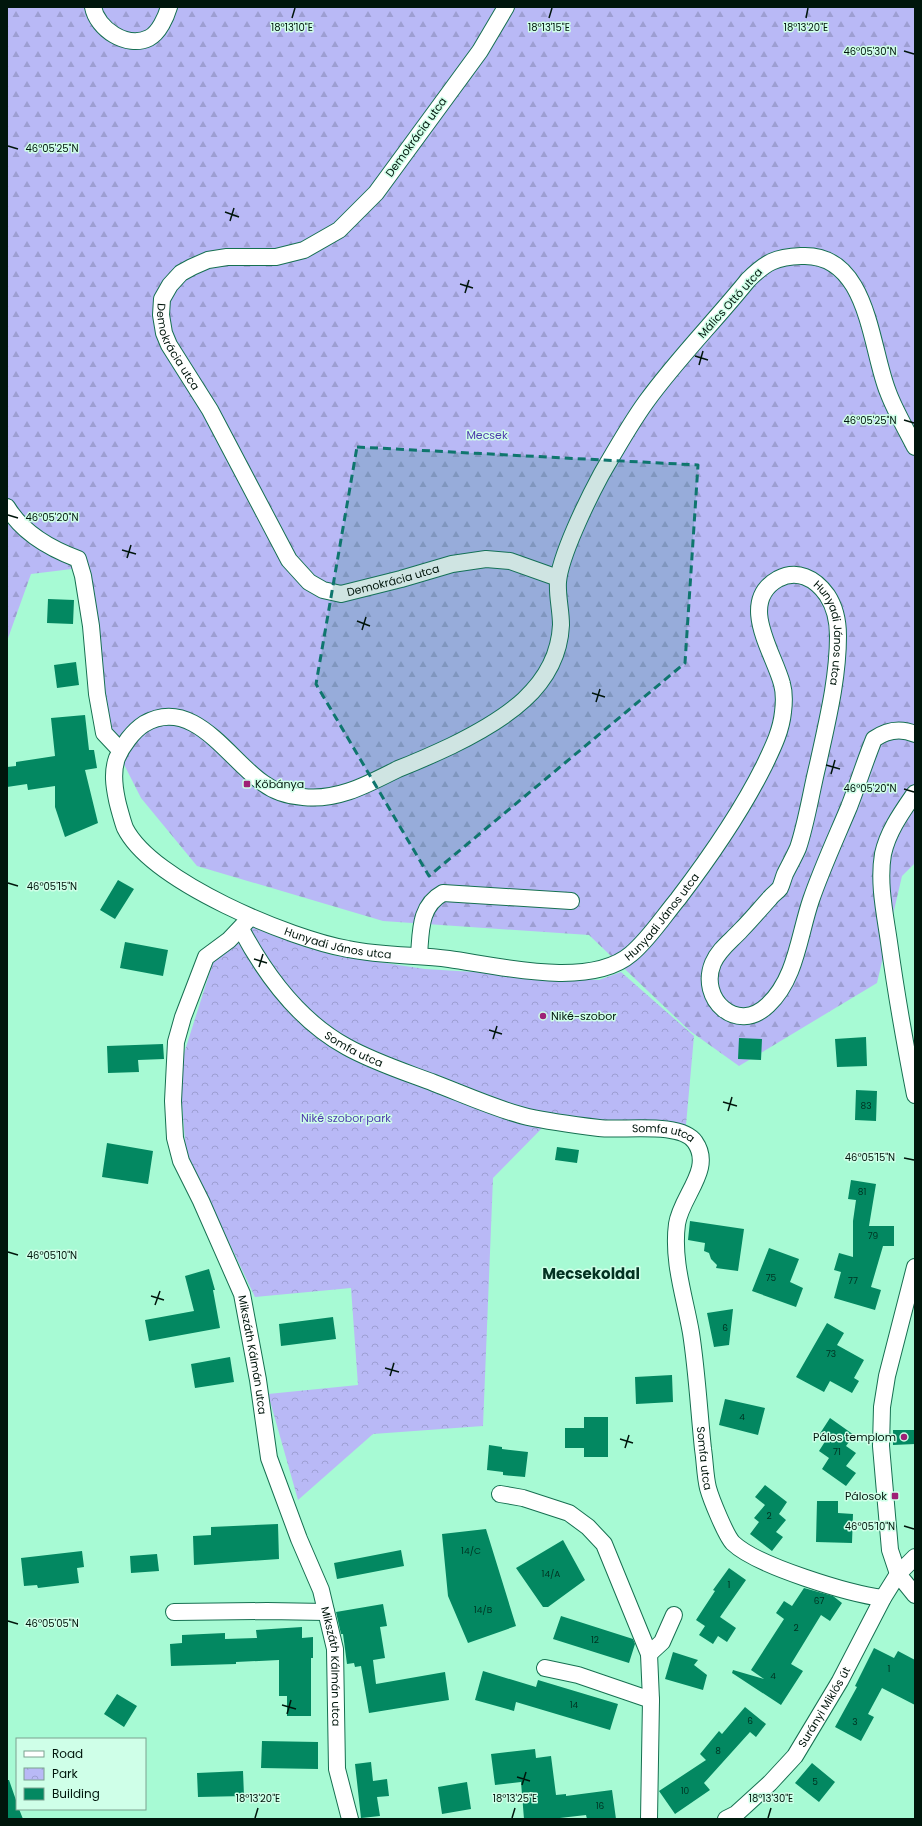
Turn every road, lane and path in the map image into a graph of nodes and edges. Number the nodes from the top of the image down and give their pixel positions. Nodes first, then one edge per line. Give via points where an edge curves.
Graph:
1 (93, 7) edge
2 (169, 7) edge
3 (506, 7) edge
4 (915, 446) edge
5 (7, 507) edge
6 (558, 578) junction
7 (915, 734) edge
8 (120, 750) junction
9 (915, 793) edge
10 (571, 901) dead end
11 (246, 923) junction
12 (419, 955) junction
13 (915, 1095) edge
14 (915, 1267) edge
15 (500, 1494) dead end
16 (915, 1557) edge
17 (898, 1574) junction
18 (915, 1595) edge
19 (883, 1598) junction
20 (174, 1612) dead end
21 (326, 1612) junction
22 (674, 1615) dead end
23 (649, 1654) junction
24 (545, 1668) dead end
25 (651, 1700) junction
26 (350, 1819) edge
27 (649, 1819) edge
28 (726, 1819) edge

1 - 2 street via 94,15 100,24 118,37 135,41 149,38 156,32
3 - 6 street, Demokrácia utca via 480,51 376,193 339,230 304,250 276,257 227,257 208,260 192,267 181,273 170,285 162,299 161,315 169,345 210,410 289,560 309,582 323,590 341,594 452,564 486,559 510,561
4 - 6 street, Málics Ottó utca via 888,392 862,302 853,284 843,271 830,262 805,256 774,259 759,268 748,280 646,402 600,478 566,552
5 - 8 street via 29,532 62,553 78,559 90,619 97,694 104,733
6 - 8 street, Hunyadi János utca via 561,617 557,650 549,669 517,708 460,741 348,792 325,799 292,796 276,791 262,783 194,723 177,717 166,717 144,724
7 - 12 street, Hunyadi János utca via 908,730 898,730 881,734 874,739 810,902 797,950 782,990 757,1014 741,1017 731,1014 716,1000 710,988 712,967 716,956 725,945 746,926 780,887 798,848 832,692 838,643 836,612 821,588 804,575 781,578 764,592 759,603 763,633 783,687 784,708 775,743 753,789 722,839 640,945 627,958 604,969 578,973 553,973
8 - 11 street, Hunyadi János utca via 114,769 114,788 127,833 145,853
9 - 13 street via 887,842 881,881
10 - 12 street via 443,893 435,897 424,914
11 - 12 street, Hunyadi János utca via 349,949
11 - 19 street, Somfa utca via 261,966 296,1008 321,1031 348,1048 451,1090 525,1116 602,1129 656,1129 680,1132 692,1137 702,1156 701,1166 677,1222 676,1248 691,1334 708,1488 721,1520 732,1542 759,1559 860,1595
11 - 21 street, Mikszáth Kálmán utca via 206,957 183,1017 176,1042 173,1101 175,1138 181,1161 242,1294 269,1458 321,1590
14 - 17 street via 887,1376 882,1407 880,1446 890,1550
15 - 23 street via 523,1498 568,1513 588,1527 604,1544
16 - 17 street, Surányi Miklós út
17 - 18 street
17 - 19 street, Surányi Miklós út
19 - 28 street, Surányi Miklós út via 840,1681 794,1756 770,1783 736,1814
20 - 21 street
21 - 26 street, Mikszáth Kálmán utca via 335,1650 337,1769
22 - 23 street via 662,1642
23 - 25 street
24 - 25 street via 578,1675
25 - 27 street

